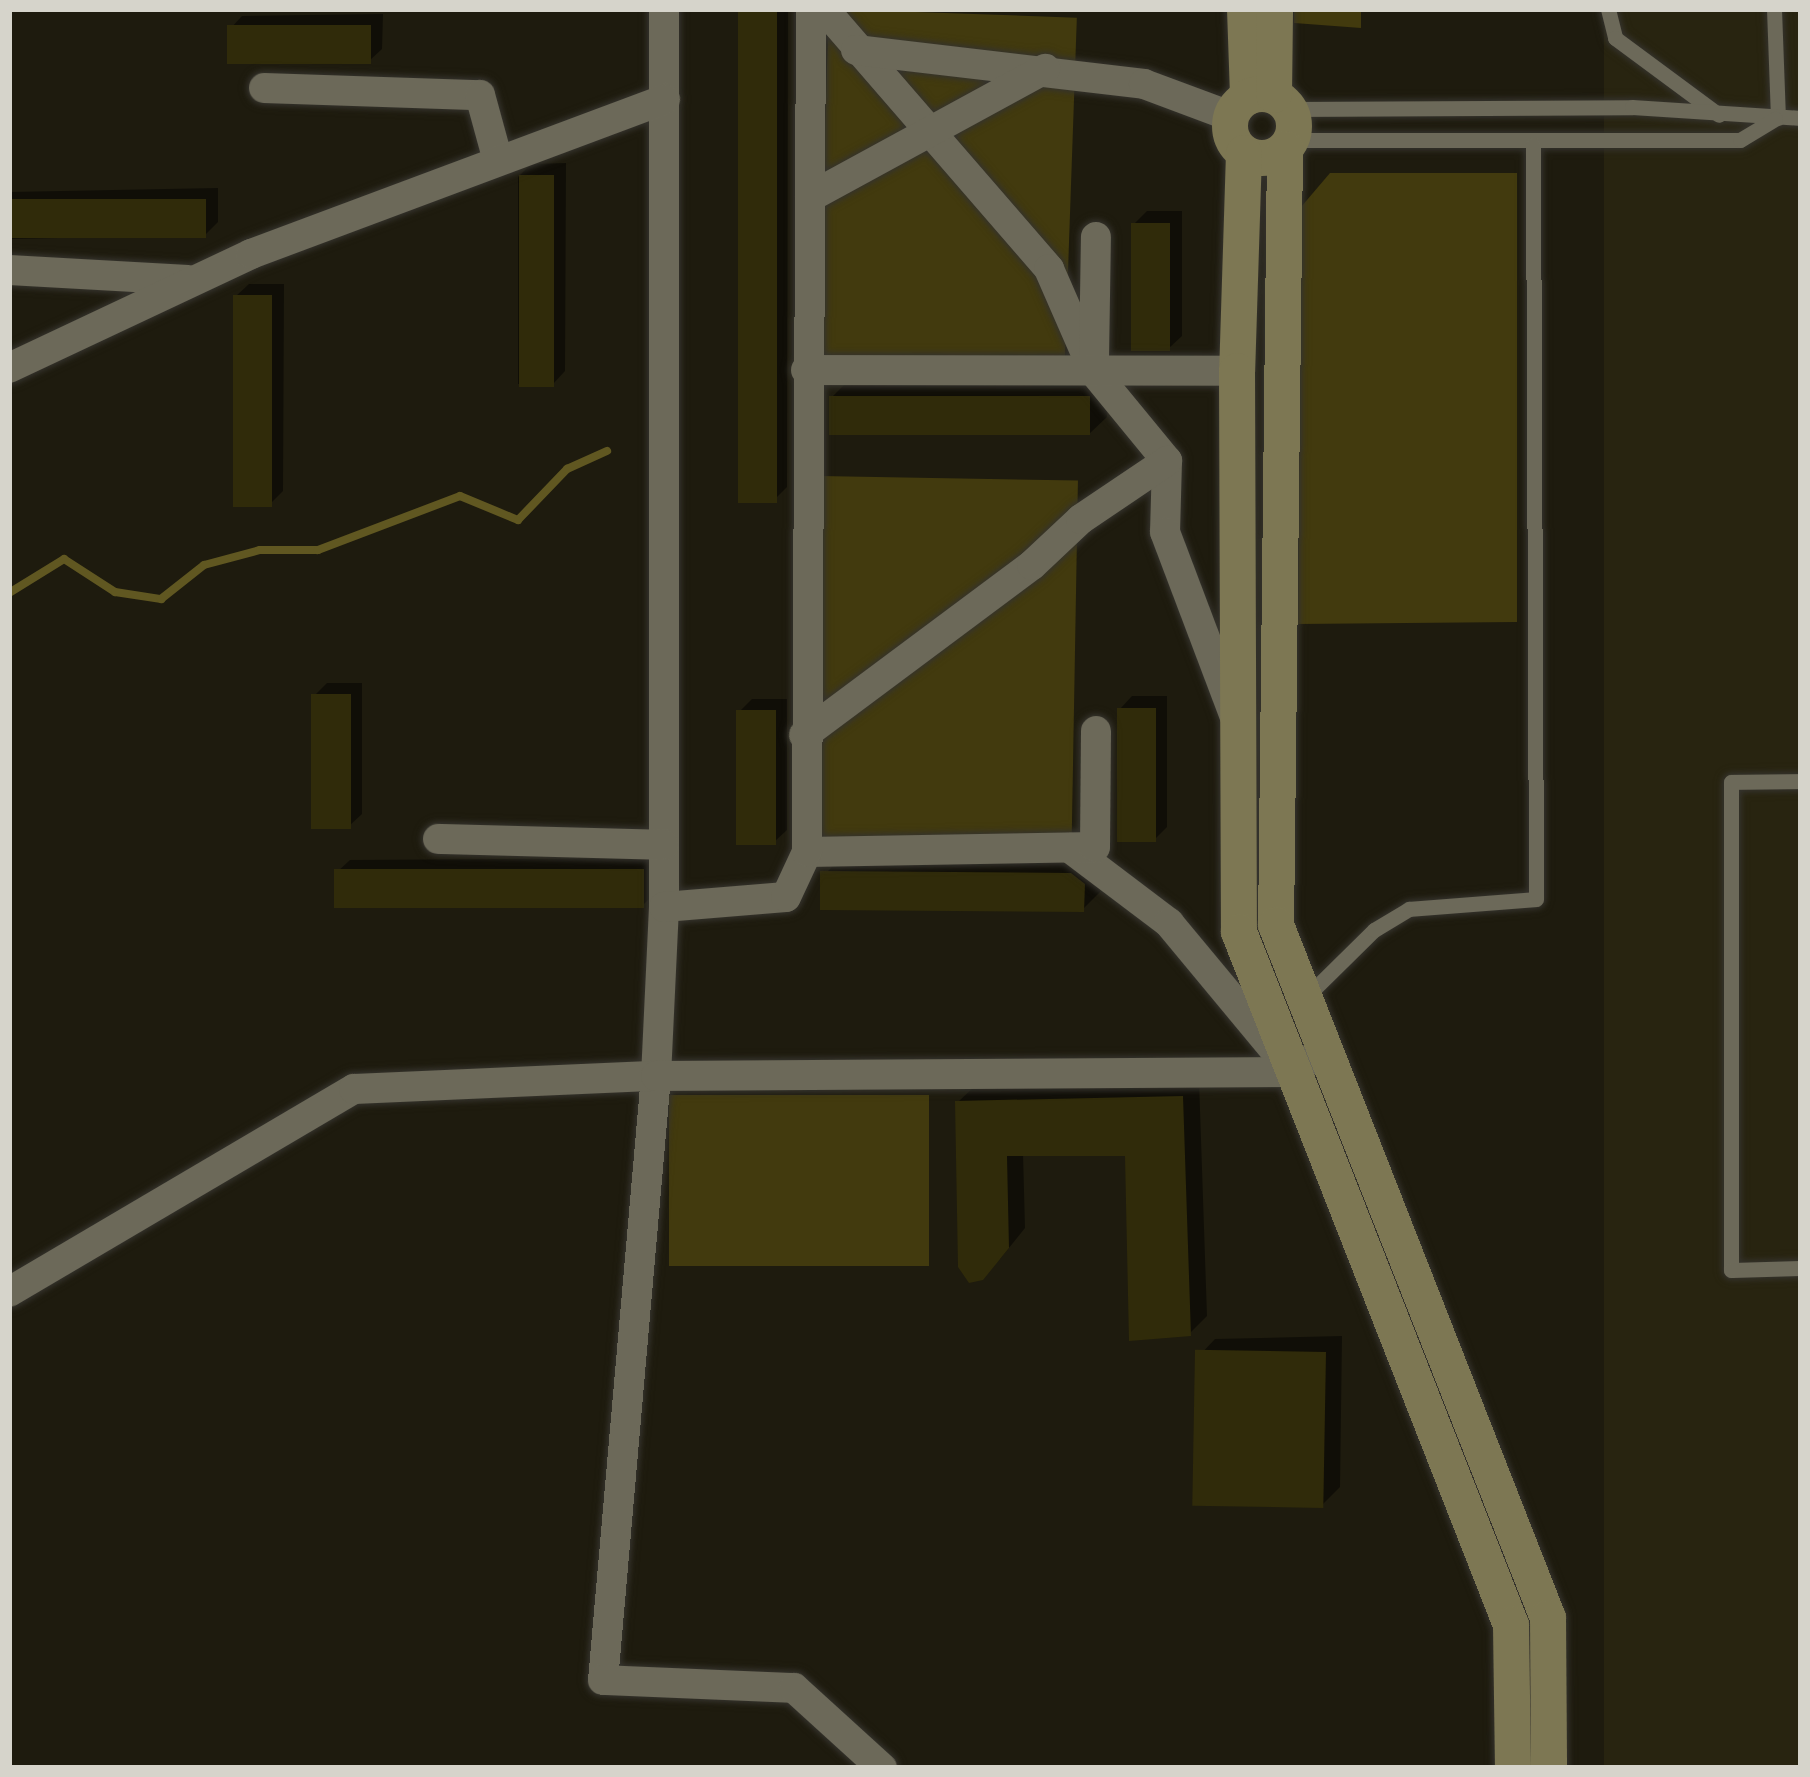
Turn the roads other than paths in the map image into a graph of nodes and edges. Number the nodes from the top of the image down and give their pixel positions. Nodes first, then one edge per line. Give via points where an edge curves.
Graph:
1 (664, 9) edge
2 (811, 9) edge
3 (824, 9) edge
4 (1275, 9) edge
5 (1608, 9) edge
6 (1774, 9) edge
7 (1241, 17) edge
8 (856, 50) junction
9 (1045, 69) junction
10 (264, 88) dead end
11 (665, 99) junction
12 (1722, 117) junction
13 (1270, 118) junction
14 (1778, 118) junction
15 (1801, 118) edge
16 (927, 131) junction
17 (1532, 145) junction
18 (498, 161) junction
19 (810, 196) junction
20 (1096, 237) dead end
21 (9, 270) edge
22 (194, 280) junction
23 (9, 368) edge
24 (806, 370) junction
25 (1237, 371) junction
26 (1094, 372) junction
27 (1237, 420) junction
28 (1282, 421) junction
29 (1167, 461) junction
30 (1239, 729) junction
31 (1096, 731) dead end
32 (804, 735) junction
33 (1801, 781) edge
34 (438, 839) dead end
35 (664, 845) junction
36 (1070, 848) junction
37 (807, 852) junction
38 (664, 907) junction
39 (1305, 998) junction
40 (1325, 1049) junction
41 (1293, 1072) junction
42 (656, 1076) junction
43 (1801, 1268) edge
44 (9, 1292) edge
45 (883, 1768) edge
46 (1513, 1768) edge
47 (1550, 1768) edge

1 - 11 street
2 - 19 street
3 - 8 street
4 - 13 street
5 - 12 lane via 1616,38
6 - 14 lane
7 - 13 street
8 - 9 street
8 - 16 street
9 - 13 street via 1144,84
9 - 16 street
10 - 18 street via 480,95
11 - 18 street
11 - 35 street
12 - 13 lane via 1632,107
12 - 14 lane
13 - 17 lane
13 - 25 street via 1265,158 1244,153
13 - 28 street
14 - 15 lane
14 - 17 lane via 1740,140
16 - 19 street
16 - 26 street via 1048,269
17 - 39 lane via 1536,899 1409,909 1374,929
18 - 22 street
19 - 24 street
20 - 26 street
21 - 22 street
22 - 23 street
24 - 26 street
24 - 32 street
25 - 26 street
25 - 27 street
26 - 29 street
27 - 28 street
27 - 30 street
28 - 39 street via 1276,925
29 - 30 street via 1165,532
29 - 32 street
30 - 41 street via 1239,932
31 - 36 street via 1095,847
32 - 37 street
33 - 43 lane via 1731,782 1731,1270
34 - 35 street
35 - 38 street
36 - 37 street
36 - 41 street via 1169,923
37 - 38 street via 786,897
38 - 42 street
39 - 40 street
40 - 41 street
40 - 47 street via 1548,1618
41 - 42 street
41 - 46 street via 1511,1625
42 - 44 street via 354,1089
42 - 45 street via 603,1680 794,1688

